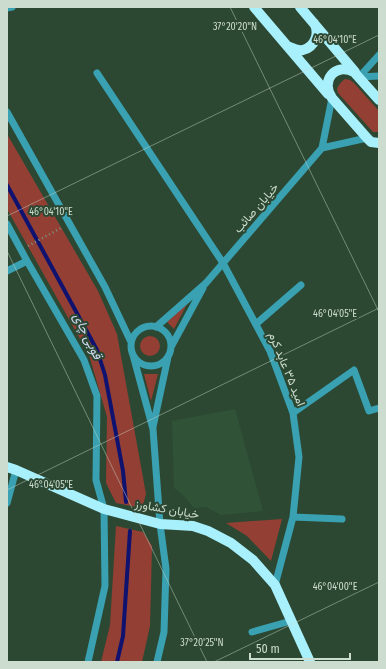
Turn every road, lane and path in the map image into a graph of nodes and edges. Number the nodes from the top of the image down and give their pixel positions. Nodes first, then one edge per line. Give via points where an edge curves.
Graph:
1 (12, 7) edge
2 (254, 7) edge
3 (300, 7) edge
4 (7, 8) edge
5 (313, 23) junction
6 (287, 46) junction
7 (379, 55) edge
8 (97, 73) dead end
9 (379, 76) edge
10 (359, 77) junction
11 (332, 98) junction
12 (379, 100) edge
13 (7, 112) edge
14 (367, 138) junction
15 (379, 143) edge
16 (322, 148) junction
17 (379, 152) edge
18 (7, 224) edge
19 (69, 224) junction
20 (14, 237) junction
21 (7, 241) edge
22 (21, 250) junction
23 (27, 261) junction
24 (224, 263) junction
25 (7, 271) edge
26 (206, 283) junction
27 (301, 285) dead end
28 (256, 324) junction
29 (156, 327) junction
30 (131, 342) junction
31 (171, 347) junction
32 (133, 355) junction
33 (168, 357) junction
34 (379, 408) edge
35 (293, 412) junction
36 (153, 429) junction
37 (11, 469) edge
38 (7, 503) edge
39 (104, 509) junction
40 (293, 518) junction
41 (342, 519) dead end
42 (160, 524) junction
43 (275, 585) junction
44 (291, 621) junction
45 (252, 632) dead end
46 (88, 662) edge
47 (157, 662) edge
48 (310, 662) edge

1 - 4 street
2 - 6 main road
3 - 5 main road
5 - 6 main road via 316,27 315,39 308,48 297,50
5 - 10 main road
6 - 11 main road
7 - 10 street
8 - 24 street, امید ۳۵ عابد کرم
9 - 10 street
10 - 11 main road via 349,69 333,73 327,82
10 - 12 main road
11 - 14 main road
11 - 16 street, خیابان صائب
13 - 19 street
14 - 15 main road via 371,142
14 - 16 street
14 - 17 main road
16 - 24 street, خیابان صائب
18 - 20 street
19 - 22 path
19 - 30 street via 105,287
20 - 21 street
20 - 22 street
22 - 23 street
23 - 25 street
23 - 39 street via 84,360 97,396 96,480
24 - 26 street, خیابان صائب
24 - 28 street, امید ۳۵ عابد کرم
26 - 29 street, خیابان صائب
26 - 31 street, خیابان صائب
27 - 28 street
28 - 35 street, امید ۳۵ عابد کرم via 270,351
29 - 30 street via 150,326 138,331
29 - 31 street via 165,332
30 - 32 street
31 - 33 street
32 - 33 street via 141,364 153,367
32 - 36 street
33 - 36 street
34 - 35 street via 369,411 354,370
35 - 40 street, امید ۳۵ عابد کرم via 300,457
36 - 42 street
37 - 38 street
37 - 39 main road, خیابان کشاورز
39 - 42 main road, خیابان کشاورز
39 - 46 street via 105,586
40 - 41 street
40 - 43 street, امید ۳۵ عابد کرم
42 - 43 main road, خیابان کشاورز via 193,526 208,530 231,543 252,560
42 - 47 street via 166,569 164,632
43 - 44 main road, خیابان کشاورز
44 - 45 street
44 - 48 main road, خیابان کشاورز

